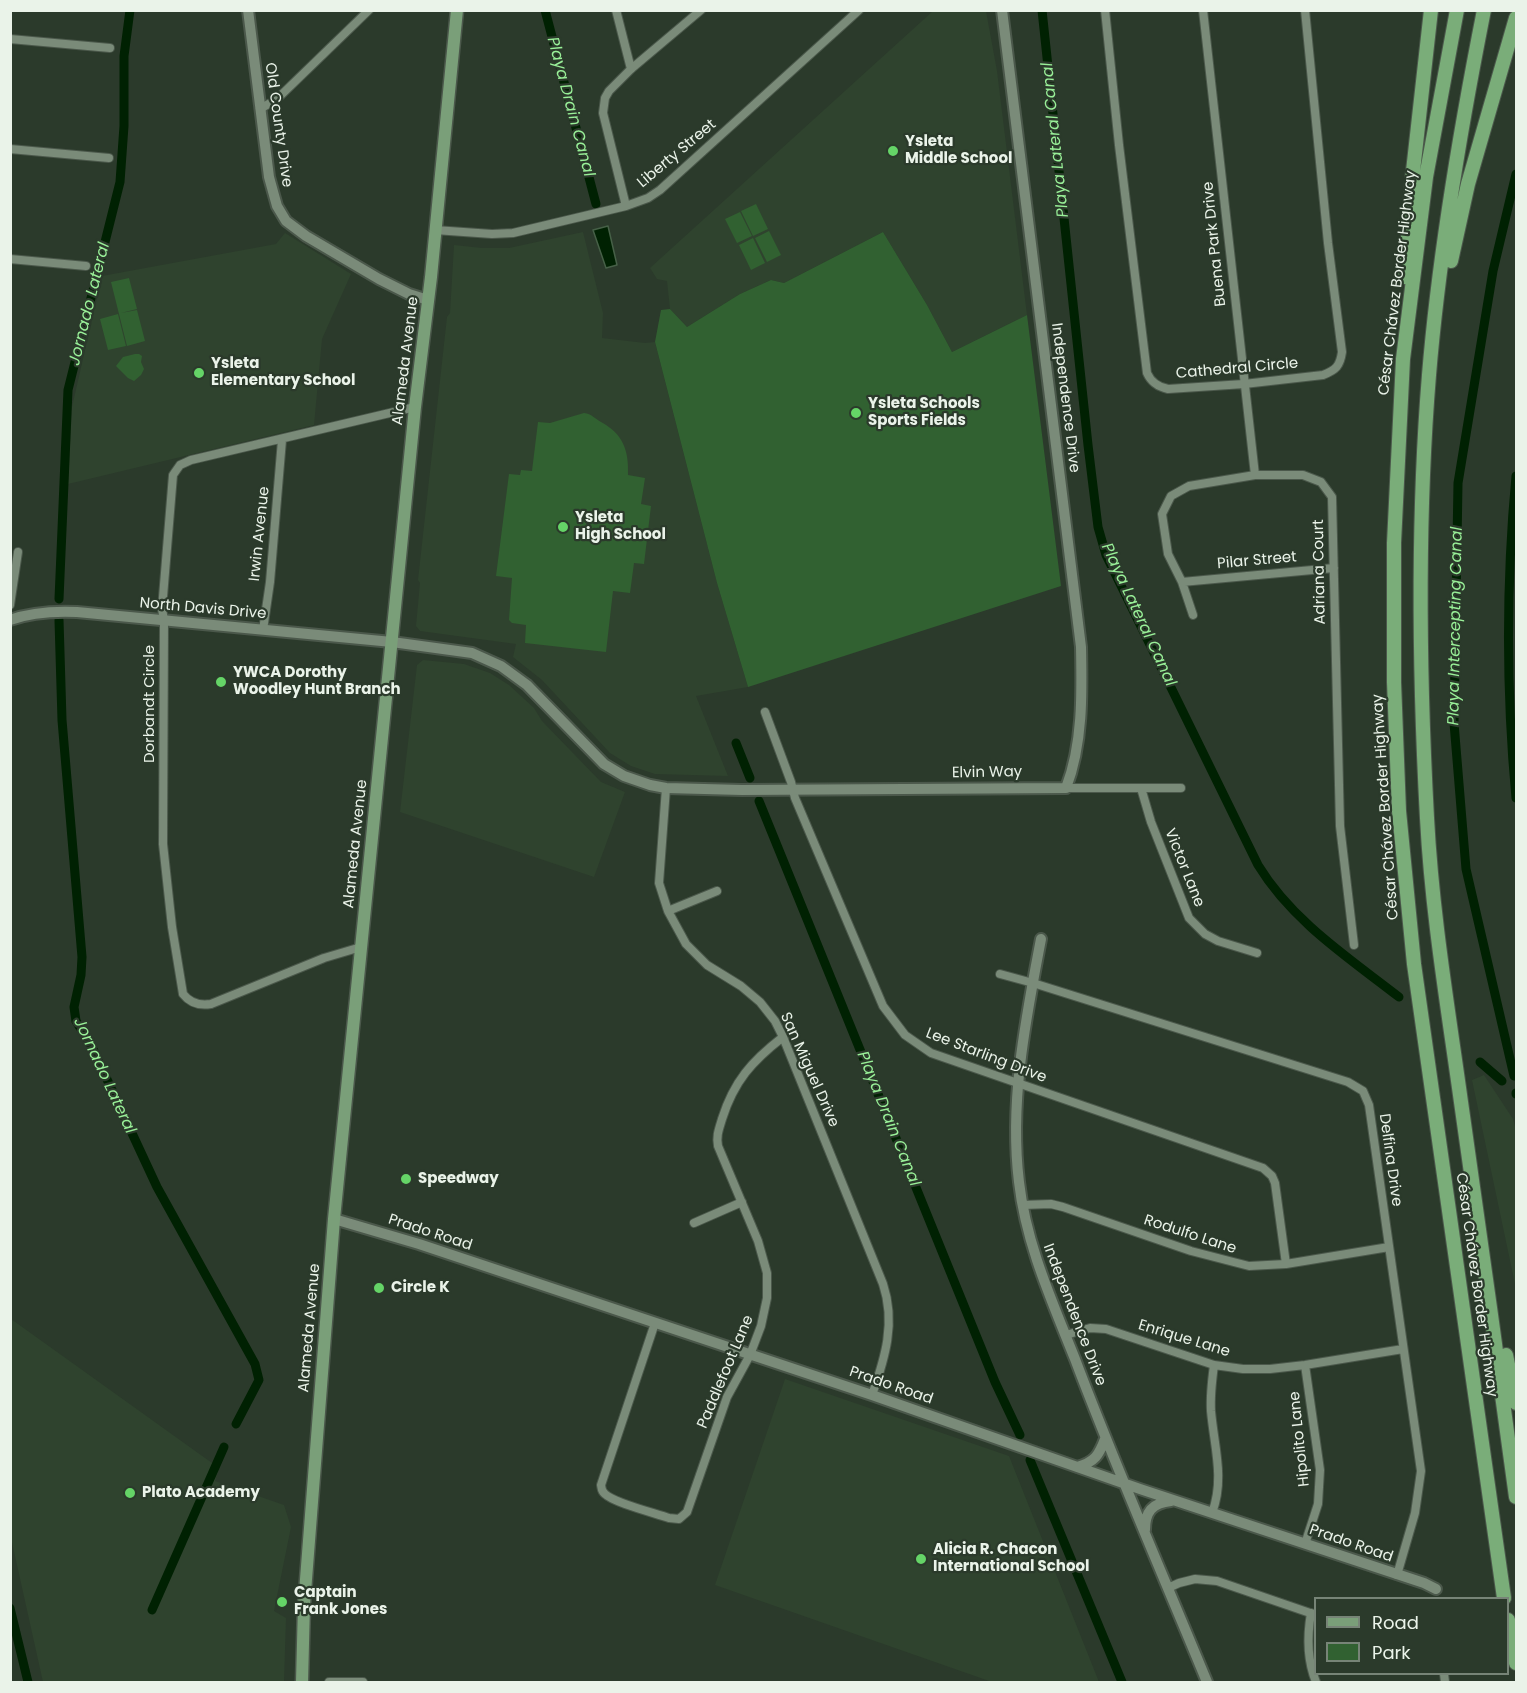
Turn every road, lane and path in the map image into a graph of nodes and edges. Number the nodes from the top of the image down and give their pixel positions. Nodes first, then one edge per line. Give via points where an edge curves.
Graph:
1 (248, 10) edge
2 (369, 10) edge
3 (457, 10) edge
4 (615, 10) edge
5 (701, 10) edge
6 (859, 10) edge
7 (1002, 10) edge
8 (1105, 10) edge
9 (1203, 10) edge
10 (1305, 10) edge
11 (1431, 10) edge
12 (1457, 10) edge
13 (1484, 10) edge
14 (1516, 18) edge
15 (10, 39) edge
16 (110, 48) dead end
17 (632, 69) junction
18 (260, 109) junction
19 (10, 149) edge
20 (109, 158) dead end
21 (626, 206) junction
22 (435, 230) junction
23 (10, 259) edge
24 (86, 266) dead end
25 (428, 300) junction
26 (1403, 359) junction
27 (1430, 373) junction
28 (1244, 384) junction
29 (415, 407) junction
30 (282, 440) junction
31 (1255, 475) junction
32 (18, 552) dead end
33 (1334, 568) junction
34 (1182, 582) junction
35 (10, 605) edge
36 (1193, 615) dead end
37 (10, 620) edge
38 (164, 620) junction
39 (263, 630) junction
40 (393, 642) junction
41 (765, 712) dead end
42 (666, 788) junction
43 (1066, 788) junction
44 (1141, 788) junction
45 (1181, 788) dead end
46 (793, 790) junction
47 (717, 891) dead end
48 (668, 911) junction
49 (1041, 939) dead end
50 (1354, 945) dead end
51 (361, 947) junction
52 (1257, 953) dead end
53 (1000, 974) dead end
54 (1033, 982) junction
55 (783, 1038) junction
56 (1018, 1084) junction
57 (742, 1202) junction
58 (1022, 1205) junction
59 (334, 1219) junction
60 (694, 1223) dead end
61 (1480, 1244) junction
62 (1389, 1247) junction
63 (1286, 1264) junction
64 (655, 1323) junction
65 (1065, 1335) junction
66 (1403, 1349) junction
67 (750, 1354) junction
68 (1214, 1365) junction
69 (1305, 1365) junction
70 (872, 1395) junction
71 (1516, 1403) edge
72 (1105, 1439) junction
73 (1077, 1467) junction
74 (1123, 1483) junction
75 (1516, 1497) edge
76 (1176, 1501) junction
77 (1212, 1513) junction
78 (1145, 1533) junction
79 (1305, 1544) junction
80 (1397, 1575) junction
81 (1168, 1588) junction
82 (1438, 1594) edge
83 (1504, 1597) edge
84 (1313, 1614) edge
85 (1509, 1625) edge
86 (1516, 1663) edge
87 (302, 1683) edge
88 (329, 1683) edge
89 (363, 1683) edge
90 (1207, 1683) edge
91 (1316, 1683) edge

1 - 18 street, Old County Drive
2 - 18 street via 278,99
3 - 22 main road, Alameda Avenue
4 - 17 street
5 - 17 street
6 - 21 street, Liberty Street via 660,190
7 - 43 street, Independence Drive via 1081,647 1080,716
8 - 28 street, Cathedral Circle via 1150,380 1168,388
9 - 28 street, Buena Park Drive
10 - 28 street, Cathedral Circle via 1342,352 1340,364 1323,375
11 - 26 highway via 1413,180
12 - 26 highway, César Chávez Border Highway via 1426,177
13 - 27 highway, César Chávez Border Highway via 1449,208
14 - 27 highway via 1468,184
15 - 16 street
17 - 21 street via 609,91 603,105
18 - 25 street, Old County Drive via 272,194 286,221 379,279
19 - 20 street
21 - 22 street, Liberty Street via 513,233
22 - 25 main road, Alameda Avenue
23 - 24 street
25 - 29 main road, Alameda Avenue
26 - 83 highway, César Chávez Border Highway via 1394,543 1394,682 1401,834 1421,1022
27 - 61 highway, César Chávez Border Highway via 1420,620 1427,821 1437,936
28 - 31 street, Buena Park Drive
29 - 30 street, Dorbandt Circle
29 - 40 main road, Alameda Avenue
30 - 38 street, Dorbandt Circle via 191,460 177,468 173,476
30 - 39 street, Irwin Avenue
31 - 33 street, Adriana Court via 1303,475 1321,482 1332,497
31 - 34 street, Adriana Court via 1189,486 1171,496 1162,514 1168,554
32 - 35 street
33 - 34 street, Pilar Street
33 - 50 street, Adriana Court via 1340,826
34 - 36 street, Adriana Court
37 - 38 street, North Davis Drive via 54,611
38 - 39 street, North Davis Drive
38 - 51 street, Dorbandt Circle via 163,844 183,994 194,1003 211,1004
39 - 40 street, North Davis Drive
40 - 42 street, North Davis Drive via 458,650 494,662 527,685 604,764 636,782
40 - 51 main road, Alameda Avenue
41 - 46 street, Lee Starling Drive
42 - 46 street, Elvin Way
42 - 48 street, San Miguel Drive via 659,883
43 - 44 street, Elvin Way
43 - 46 street, Elvin Way
44 - 45 street, Elvin Way
44 - 52 street, Victor Lane via 1189,918 1218,941
46 - 56 street, Lee Starling Drive via 882,1006 894,1023 932,1053
47 - 48 street
48 - 55 street, San Miguel Drive via 686,944 707,965 760,1002
49 - 54 street, Independence Drive
51 - 59 main road, Alameda Avenue
53 - 54 street, Delfina Drive
54 - 56 street, Independence Drive
54 - 62 street, Delfina Drive via 1348,1082 1363,1091 1369,1105
55 - 57 street, Paddlefoot Lane via 747,1069 717,1133 718,1146
55 - 70 street, San Miguel Drive via 887,1298 887,1350
56 - 58 street, Independence Drive via 1017,1157
56 - 63 street, Lee Starling Drive via 1263,1168 1275,1183
57 - 60 street
57 - 67 street, Paddlefoot Lane via 767,1273 764,1314
58 - 63 street, Rodulfo Lane via 1063,1207 1235,1264
58 - 65 street, Independence Drive via 1032,1246
59 - 64 street, Prado Road
59 - 87 main road, Alameda Avenue via 304,1605
61 - 71 highway
61 - 75 highway, César Chávez Border Highway
62 - 63 street, Rodulfo Lane
62 - 66 street, Delfina Drive
64 - 67 street, Prado Road
64 - 67 street, Paddlefoot Lane via 601,1485 604,1494 613,1499 669,1518 679,1519 687,1512 727,1397
65 - 68 street, Enrique Lane via 1090,1328 1106,1329
65 - 72 street, Independence Drive
66 - 69 street, Enrique Lane
66 - 80 street, Delfina Drive via 1421,1471 1415,1513
67 - 70 street, Prado Road
68 - 69 street, Enrique Lane via 1243,1369
68 - 77 street via 1211,1412 1218,1491
69 - 79 street, Hipolito Lane via 1320,1470 1318,1504
70 - 73 street, Prado Road
72 - 73 street via 1097,1458
72 - 74 street, Independence Drive
73 - 74 street, Prado Road
74 - 76 street, Prado Road
74 - 78 street, Independence Drive
76 - 77 street, Prado Road
76 - 78 street via 1158,1503 1151,1509 1145,1520
77 - 79 street, Prado Road
78 - 81 street, Independence Drive
79 - 80 street, Prado Road
80 - 82 street, Prado Road via 1424,1583
81 - 84 street via 1195,1579 1217,1581
81 - 90 street, Independence Drive
84 - 91 street via 1308,1631 1309,1656
85 - 86 highway
88 - 89 street

